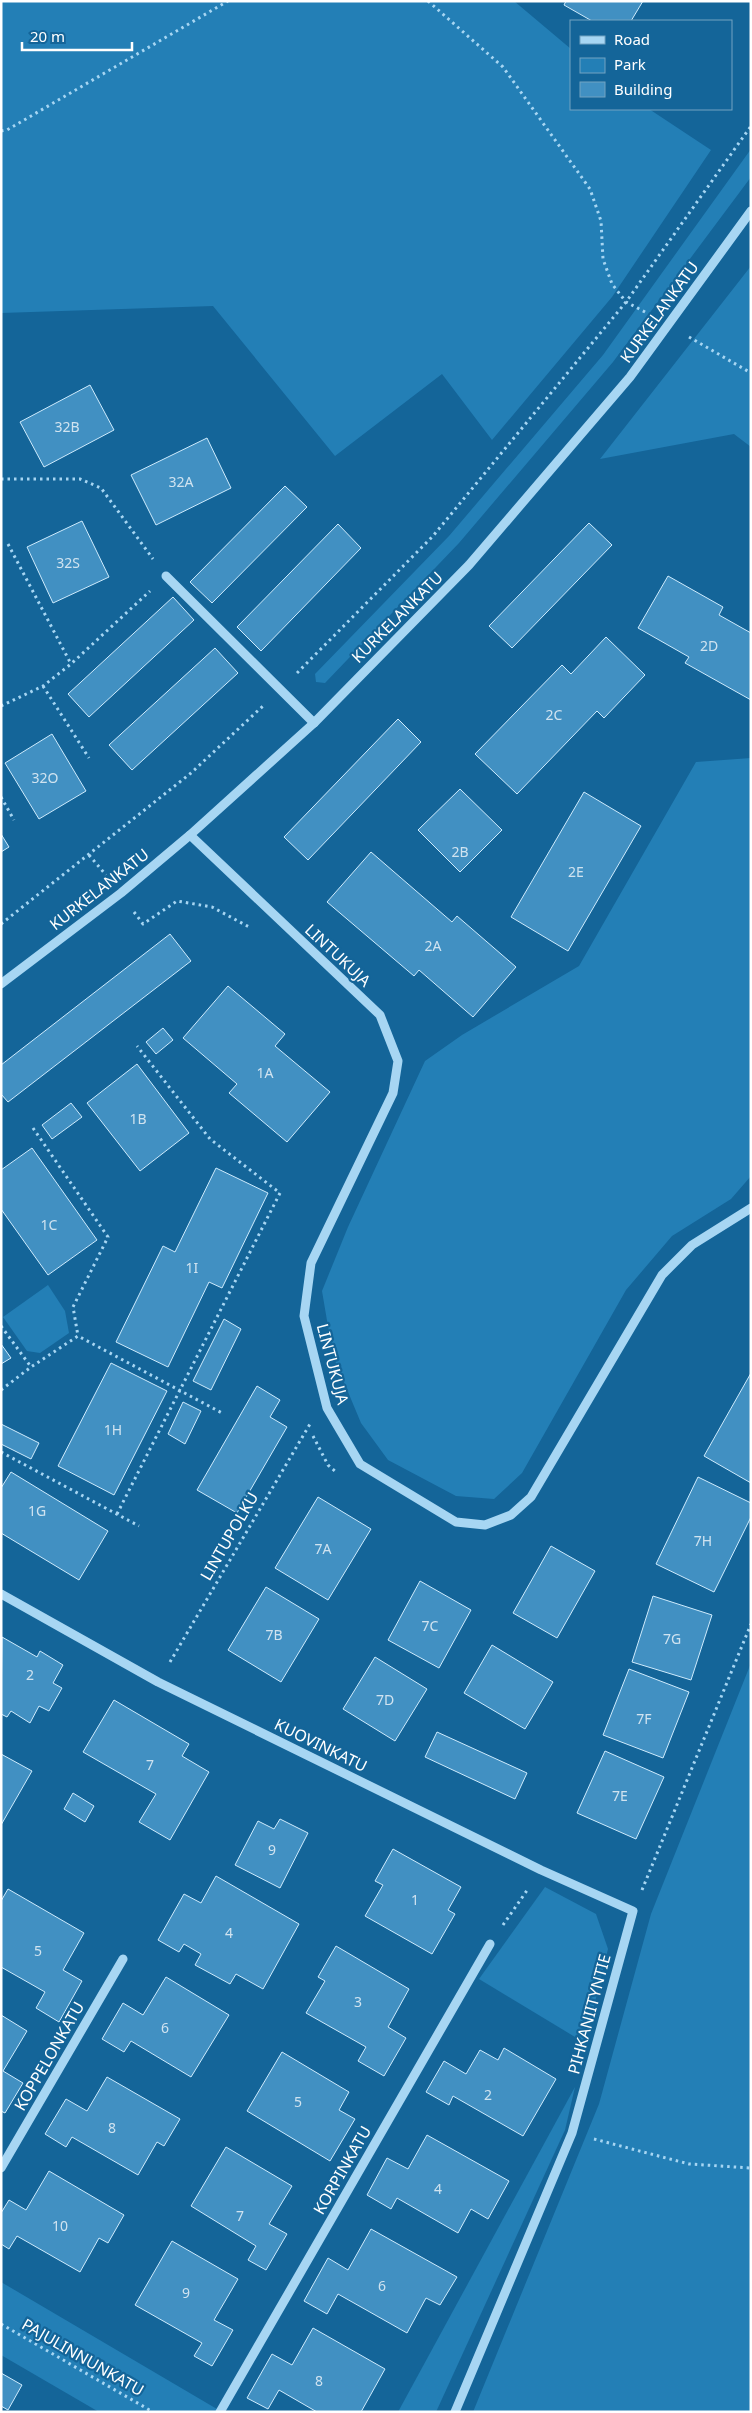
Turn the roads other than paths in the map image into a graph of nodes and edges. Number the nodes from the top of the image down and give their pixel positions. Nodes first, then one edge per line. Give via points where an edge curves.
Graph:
1 (751, 211) edge
2 (166, 576) road end
3 (314, 723) junction
4 (190, 835) junction
5 (1, 984) edge
6 (751, 1208) edge
7 (1, 1594) edge
8 (633, 1911) joint
9 (490, 1944) road end
10 (123, 1959) dead end
11 (1, 2168) edge
12 (220, 2412) edge
13 (455, 2412) edge

1 - 3 street, KURKELANKATU via 630,377 482,550
2 - 3 street
3 - 4 street, KURKELANKATU
4 - 5 street, KURKELANKATU via 121,893
4 - 6 street, LINTUKUJA via 380,1015 398,1060 393,1093 311,1262 304,1316 327,1408 360,1464 456,1522 485,1525 511,1515 531,1497 662,1275 692,1245
7 - 8 street, KUOVINKATU via 158,1682 542,1870
8 - 13 street, PIHKANIITYNTIE via 572,2133
9 - 12 street, KORPINKATU
10 - 11 street, KOPPELONKATU

